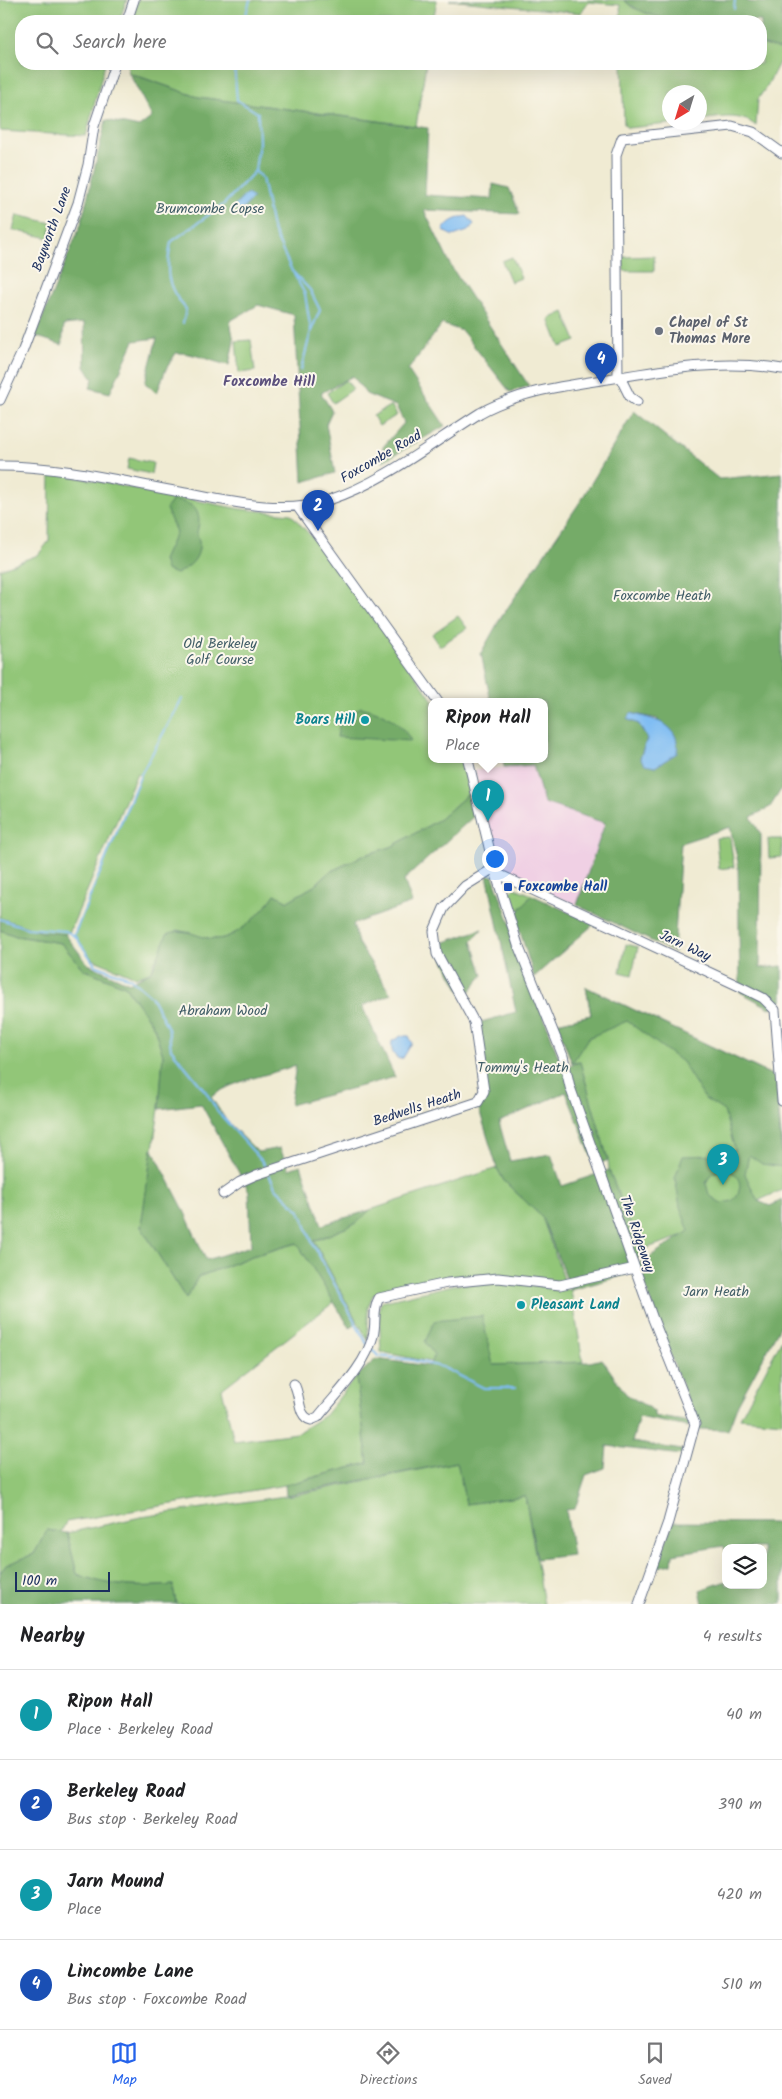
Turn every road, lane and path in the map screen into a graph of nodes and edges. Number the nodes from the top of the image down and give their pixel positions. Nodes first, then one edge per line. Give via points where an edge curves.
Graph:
1 (134, 0) edge
2 (130, 15) edge
3 (112, 70) edge
4 (782, 153) edge
5 (782, 369) edge
6 (619, 377) junction
7 (0, 400) edge
8 (637, 402) dead end
9 (0, 466) edge
10 (297, 506) junction
11 (435, 698) edge
12 (469, 763) edge
13 (495, 871) junction
14 (782, 1101) edge
15 (223, 1194) dead end
16 (635, 1268) junction
17 (294, 1384) dead end
18 (639, 1604) edge

1 - 2 street
3 - 7 street, Bayworth Lane via 94,126 78,203 23,350
4 - 6 street via 753,132 732,126 622,138 616,156
5 - 6 street, Foxcombe Road via 699,366
6 - 8 street via 630,397
6 - 10 street, Foxcombe Road via 525,394 500,402 362,486 327,500
9 - 10 street, Foxcombe Road via 54,468 240,503
10 - 11 street
12 - 13 street, The Ridgeway
13 - 14 street, Jarn Way via 770,1003 775,1010
13 - 15 street, Bedwells Heath via 465,886 444,908 434,931 437,954 474,1022 484,1091 478,1102 256,1175
13 - 16 street, The Ridgeway via 518,945 563,1056 570,1087
16 - 17 street via 560,1285 498,1278 447,1283 380,1298 375,1306 373,1336 361,1363 318,1417 311,1420 301,1413 300,1394
16 - 18 street, The Ridgeway via 695,1424 668,1522

